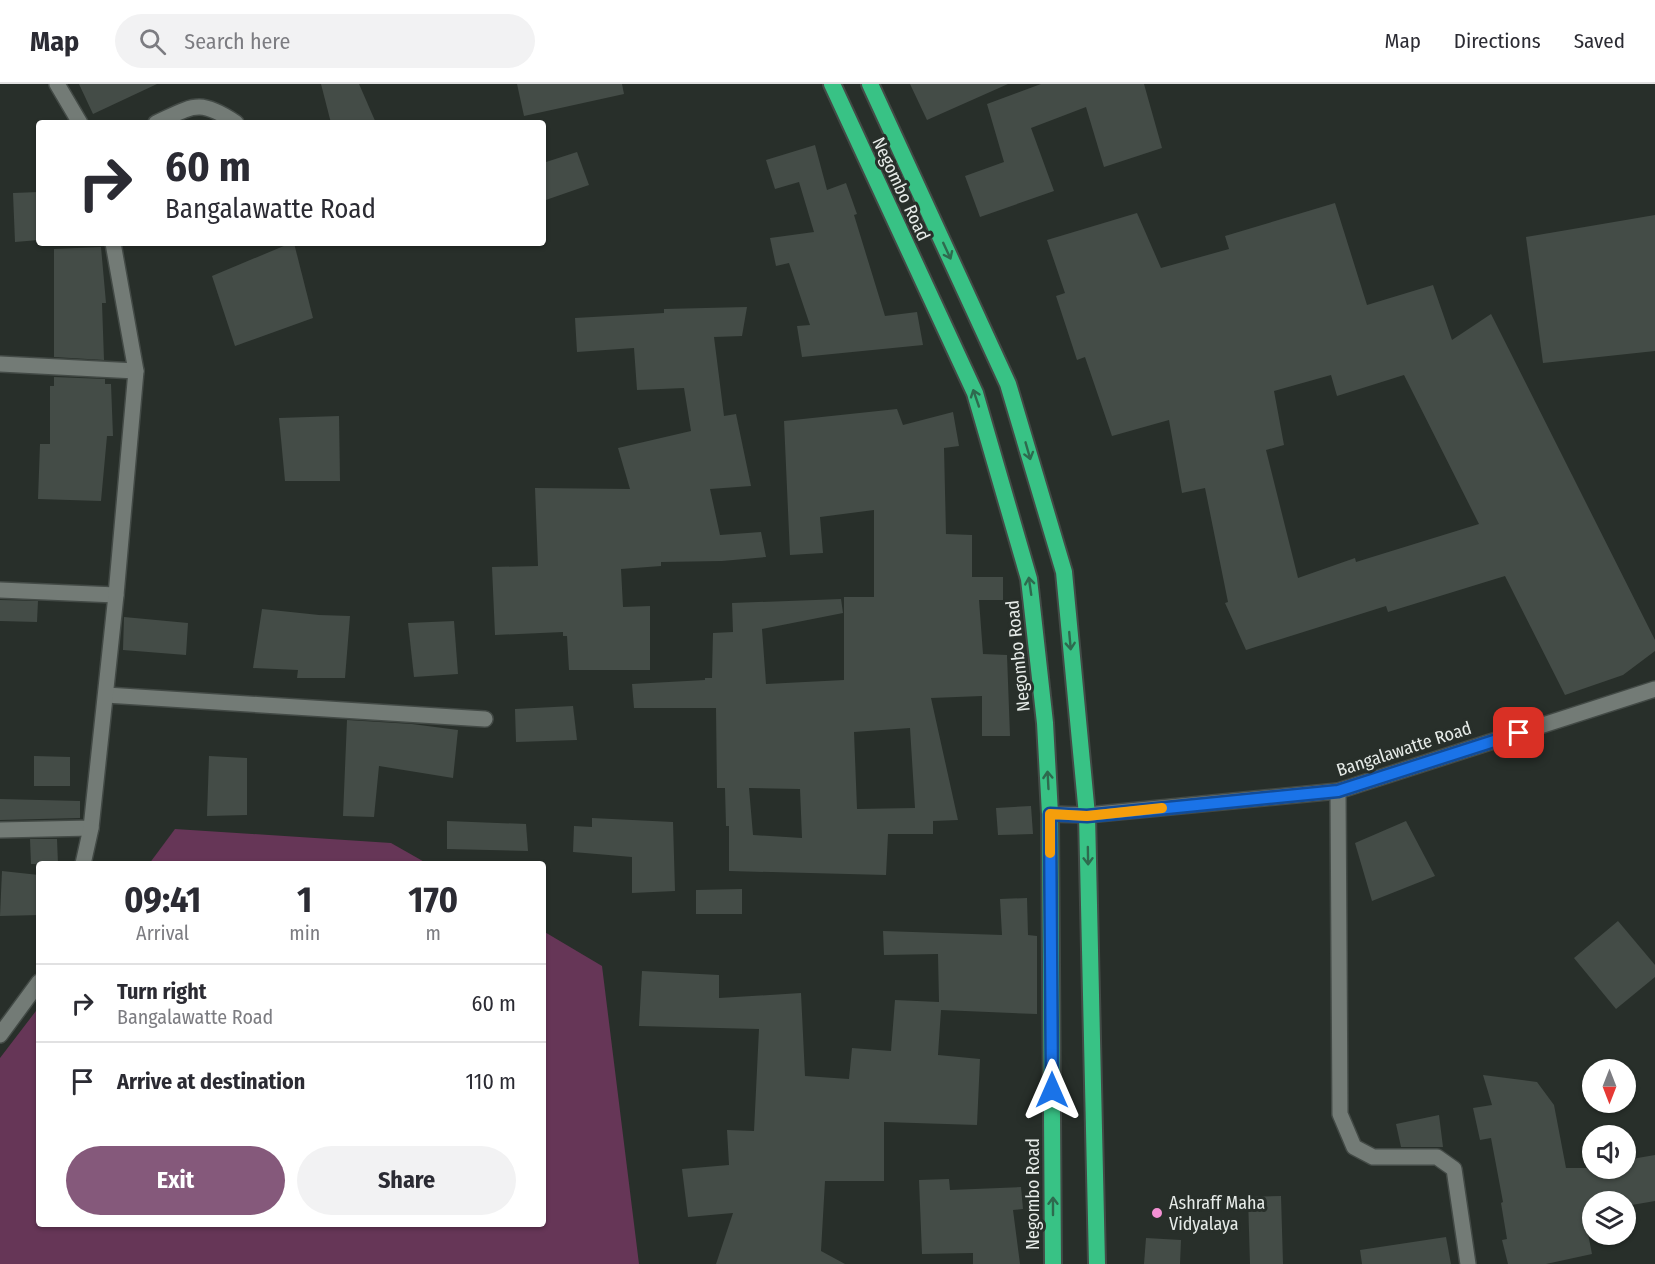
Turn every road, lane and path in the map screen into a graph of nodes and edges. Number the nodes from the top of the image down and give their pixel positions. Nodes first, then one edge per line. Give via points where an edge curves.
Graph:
1 (57, 84) edge
2 (832, 84) edge
3 (870, 84) edge
4 (78, 120) edge
5 (162, 120) edge
6 (231, 120) edge
7 (114, 246) edge
8 (0, 364) edge
9 (136, 371) junction
10 (0, 590) edge
11 (116, 595) junction
12 (1655, 689) edge
13 (106, 695) junction
14 (484, 719) dead end
15 (1338, 791) junction
16 (1050, 814) junction
17 (1087, 816) junction
18 (91, 828) junction
19 (0, 830) edge
20 (83, 861) edge
21 (36, 986) edge
22 (0, 1035) edge
23 (1053, 1264) edge
24 (1097, 1264) edge
25 (1468, 1264) edge

1 - 4 street
16 -> 2 highway, Negombo Road via 1045,723 1029,579 975,393
3 -> 17 highway, Negombo Road via 1012,395 1064,572
5 - 6 street via 194,105 210,107
7 - 9 street
8 - 9 street
9 - 11 street
10 - 11 street
11 - 13 street
12 - 15 street, Bangalawatte Road
13 - 14 street
13 - 18 street
15 - 17 street, Bangalawatte Road
15 - 25 street via 1340,1114 1354,1146 1373,1156 1437,1156 1454,1168
16 - 17 street, Bangalawatte Road
23 -> 16 highway, Negombo Road
17 -> 24 highway, Negombo Road
18 - 19 street
18 - 20 street
21 - 22 street

